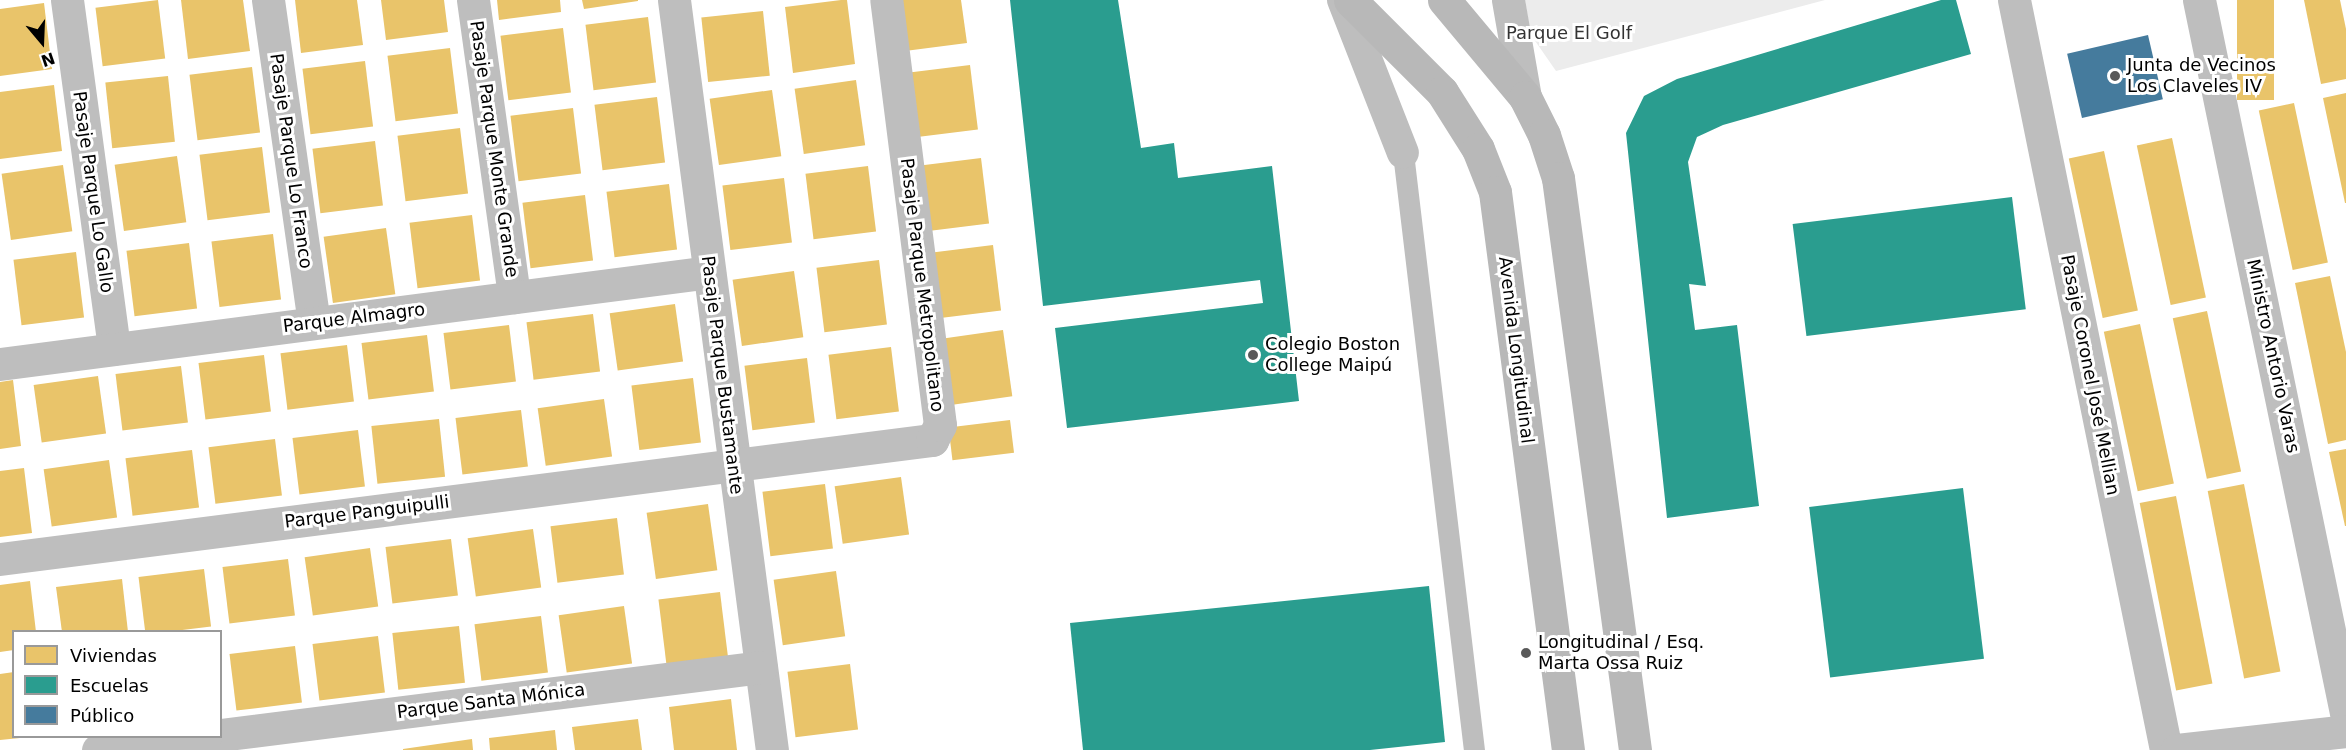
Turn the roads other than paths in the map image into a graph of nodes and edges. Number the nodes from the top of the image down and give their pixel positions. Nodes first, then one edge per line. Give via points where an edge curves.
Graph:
1 (67, 0) edge
2 (268, 0) edge
3 (473, 0) edge
4 (674, 0) edge
5 (886, 0) edge
6 (1343, 0) edge
7 (1350, 0) edge
8 (1444, 0) edge
9 (1508, 0) edge
10 (2014, 0) edge
11 (2199, 0) edge
12 (1525, 97) junction
13 (1403, 153) joint
14 (709, 272) junction
15 (514, 297) junction
16 (314, 323) junction
17 (114, 349) junction
18 (0, 364) edge
19 (734, 465) junction
20 (0, 559) edge
21 (761, 667) junction
22 (2346, 712) edge
23 (2346, 731) edge
24 (222, 735) edge
25 (190, 738) edge
26 (98, 750) edge
27 (772, 750) edge
28 (1474, 750) edge
29 (1568, 750) edge
30 (1635, 750) edge
31 (2166, 750) edge
32 (2177, 750) edge

1 - 17 street, Pasaje Parque Lo Gallo
2 - 16 street, Pasaje Parque Lo Franco
3 - 15 street, Pasaje Parque Monte Grande
4 - 14 street, Pasaje Parque Bustamante
5 - 19 street, Pasaje Parque Metropolitano via 939,431 926,442
6 - 13 street
7 - 29 main road, Avenida Longitudinal via 1442,92 1478,149 1495,192
8 - 12 main road
9 - 12 street
10 - 31 street, Pasaje Coronel José Mellian
11 - 22 street, Ministro Antorio Varas
12 - 30 main road via 1552,156 1565,214
13 - 28 lane
14 - 15 street, Parque Almagro
14 - 19 street, Pasaje Parque Bustamante
15 - 16 street, Parque Almagro
16 - 17 street, Parque Almagro
17 - 18 street, Parque Almagro
19 - 20 street, Parque Panguipulli
19 - 21 street, Pasaje Parque Bustamante
21 - 24 street, Parque Santa Mónica
21 - 27 street, Pasaje Parque Bustamante
23 - 32 street
25 - 26 street

